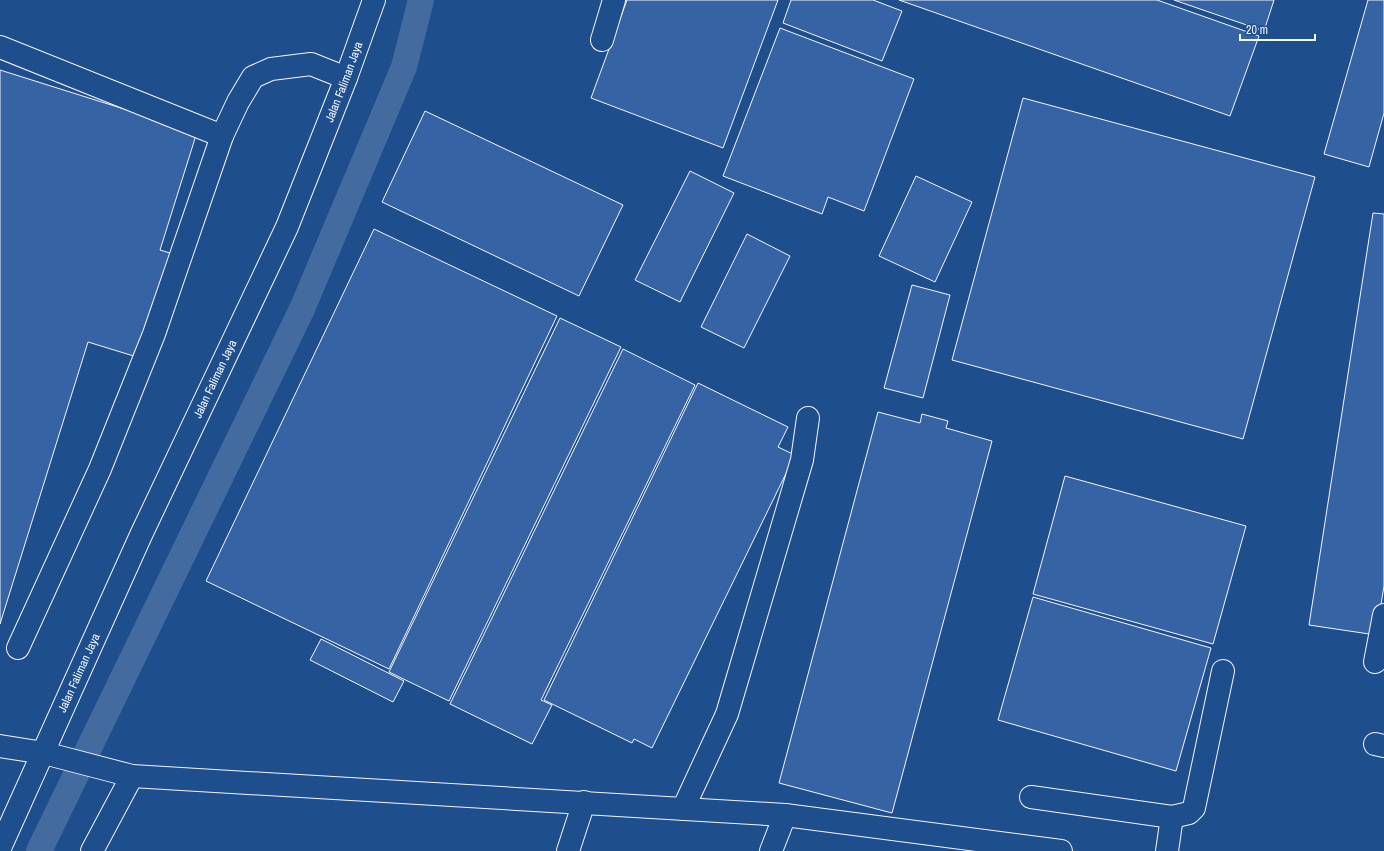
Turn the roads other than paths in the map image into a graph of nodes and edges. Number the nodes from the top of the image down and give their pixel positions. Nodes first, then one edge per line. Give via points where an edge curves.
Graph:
1 (374, 0) edge
2 (614, 0) edge
3 (602, 40) dead end
4 (0, 47) edge
5 (346, 78) junction
6 (222, 136) junction
7 (808, 418) dead end
8 (1384, 614) edge
9 (18, 648) dead end
10 (1375, 662) dead end
11 (1223, 671) dead end
12 (0, 746) edge
13 (51, 755) junction
14 (132, 776) junction
15 (1031, 797) dead end
16 (584, 802) junction
17 (683, 810) junction
18 (785, 815) junction
19 (1172, 817) junction
20 (0, 848) edge
21 (92, 851) edge
22 (568, 851) edge
23 (771, 851) edge
24 (1061, 851) edge
25 (1167, 851) edge

1 - 5 street, Jalan Faliman Jaya
2 - 3 street
4 - 6 street
5 - 6 street via 311,64 271,68 253,78
5 - 13 street, Jalan Faliman Jaya via 288,227 141,535
6 - 9 street via 154,334 100,469
7 - 17 street via 802,460 727,714
8 - 10 street
11 - 19 street via 1194,808 1189,813
12 - 13 street
13 - 14 street
13 - 20 street, Jalan Faliman Jaya
14 - 16 street
14 - 21 street
15 - 19 street
16 - 17 street
16 - 22 street
17 - 18 street
18 - 23 street
18 - 24 street
19 - 25 street

